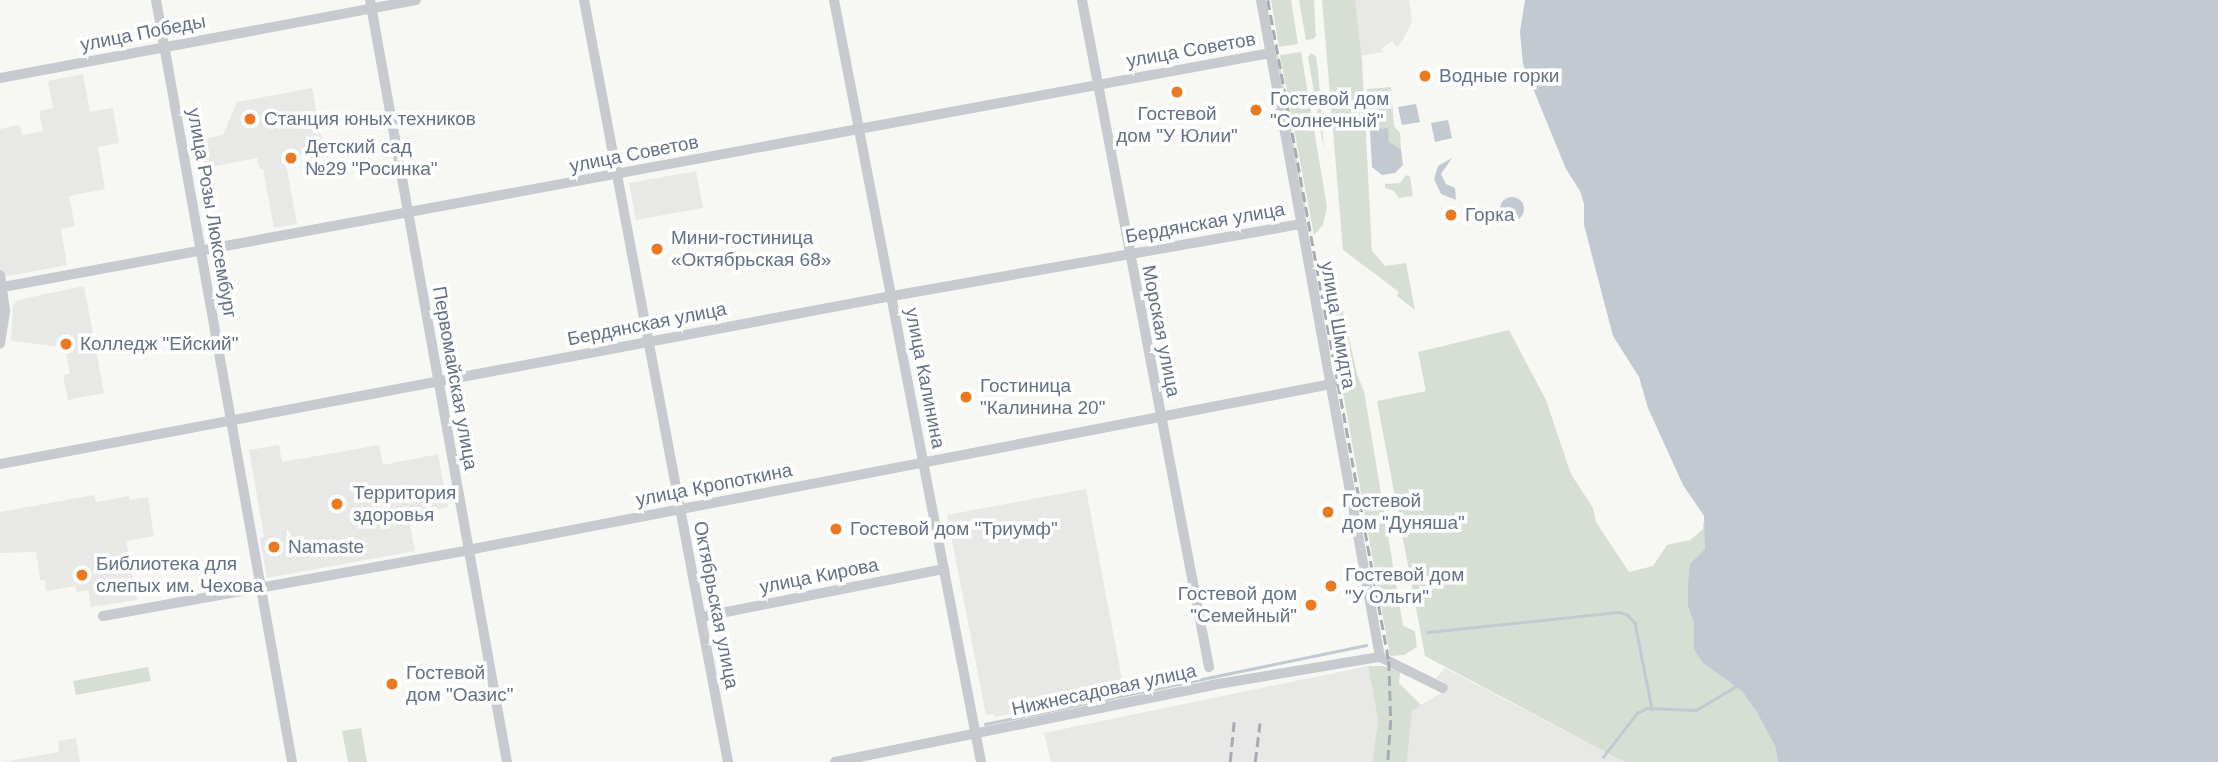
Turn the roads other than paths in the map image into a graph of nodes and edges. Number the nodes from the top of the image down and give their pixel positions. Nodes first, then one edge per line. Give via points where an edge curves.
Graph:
1 (156, 0) edge
2 (416, 0) edge
3 (584, 0) edge
4 (834, 0) edge
5 (1082, 0) edge
6 (1261, 0) edge
7 (370, 4) edge
8 (164, 47) junction
9 (1270, 53) junction
10 (0, 78) edge
11 (1097, 84) junction
12 (859, 129) junction
13 (617, 175) junction
14 (408, 213) junction
15 (1302, 224) junction
16 (201, 251) junction
17 (1128, 255) junction
18 (0, 275) edge
19 (3, 287) junction
20 (891, 296) junction
21 (649, 342) junction
22 (0, 344) edge
23 (438, 382) junction
24 (1332, 384) junction
25 (1160, 417) junction
26 (231, 420) junction
27 (923, 462) junction
28 (0, 464) edge
29 (680, 509) junction
30 (468, 550) junction
31 (944, 569) junction
32 (261, 587) junction
33 (103, 616) dead end
34 (701, 617) junction
35 (1380, 657) junction
36 (1209, 667) dead end
37 (1443, 688) dead end
38 (976, 734) junction
39 (292, 762) edge
40 (507, 762) edge
41 (728, 762) edge
42 (835, 762) edge
43 (981, 762) edge

1 - 8 street, улица Розы Люксембург
2 - 7 street, улица Победы
3 - 13 street, Октябрьская улица
4 - 12 street, улица Калинина
5 - 11 street, Морская улица
6 - 9 street, улица Шмидта
7 - 8 street, улица Победы
7 - 14 street, Первомайская улица
8 - 10 street, улица Победы
8 - 16 street, улица Розы Люксембург
9 - 11 street, улица Советов
9 - 15 street, улица Шмидта
11 - 12 street, улица Советов
11 - 17 street, Морская улица
12 - 13 street, улица Советов
12 - 20 street, улица Калинина
13 - 14 street, улица Советов
13 - 21 street, Октябрьская улица
14 - 16 street, улица Советов
14 - 23 street, Первомайская улица
15 - 17 street, Бердянская улица
15 - 24 street, улица Шмидта
16 - 19 street, улица Советов
16 - 26 street, улица Розы Люксембург
17 - 20 street, Бердянская улица
17 - 25 street, Морская улица
18 - 19 street
19 - 22 street via 5,320
20 - 21 street, Бердянская улица
20 - 27 street, улица Калинина
21 - 23 street, Бердянская улица
21 - 29 street, Октябрьская улица
23 - 26 street, Бердянская улица
23 - 30 street, Первомайская улица
24 - 25 street, улица Кропоткина
24 - 35 street, улица Шмидта
25 - 27 street, улица Кропоткина
25 - 36 street, Морская улица
26 - 28 street, Бердянская улица
26 - 32 street, улица Розы Люксембург
27 - 29 street, улица Кропоткина
27 - 31 street, улица Калинина
29 - 30 street, улица Кропоткина
29 - 34 street, Октябрьская улица
30 - 32 street, улица Кропоткина
30 - 40 street, Первомайская улица
31 - 34 street, улица Кирова
31 - 38 street, улица Калинина
32 - 33 street, улица Кропоткина
32 - 39 street, улица Розы Люксембург
34 - 41 street, Октябрьская улица
35 - 37 street
35 - 38 street, Нижнесадовая улица via 1226,682
38 - 42 street, Нижнесадовая улица
38 - 43 street, улица Калинина

